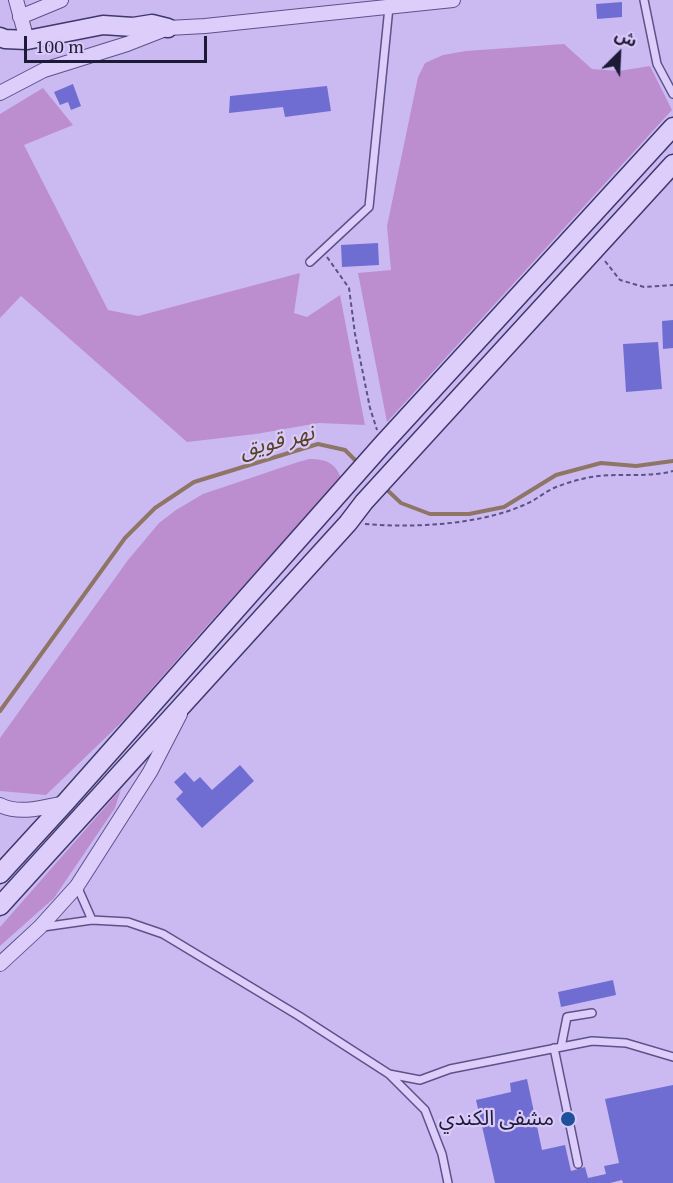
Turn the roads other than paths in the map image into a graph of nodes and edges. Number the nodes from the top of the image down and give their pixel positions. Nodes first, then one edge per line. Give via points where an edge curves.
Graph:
1 (16, 0) edge
2 (62, 0) edge
3 (453, 0) edge
4 (644, 0) edge
5 (389, 7) junction
6 (20, 16) junction
7 (168, 28) junction
8 (0, 37) edge
9 (27, 40) junction
10 (0, 93) edge
11 (673, 94) edge
12 (673, 127) edge
13 (673, 164) edge
14 (310, 262) dead end
15 (187, 700) junction
16 (64, 803) junction
17 (0, 805) edge
18 (0, 874) edge
19 (77, 886) junction
20 (0, 906) edge
21 (92, 920) junction
22 (40, 927) junction
23 (0, 964) edge
24 (592, 1013) dead end
25 (558, 1047) junction
26 (673, 1057) edge
27 (389, 1074) junction
28 (578, 1164) dead end
29 (448, 1183) edge

1 - 6 street
2 - 6 street
3 - 5 street
4 - 11 lane via 657,63
5 - 7 street
5 - 14 lane via 369,207
6 - 9 street
7 - 9 main road via 152,24 103,25
7 - 10 street via 44,69
8 - 9 main road
12 - 16 main road via 383,444
13 - 15 main road
15 - 19 street via 150,772
15 - 20 main road
16 - 17 street via 28,810
16 - 18 main road
19 - 21 lane
19 - 22 street
21 - 22 lane
21 - 27 lane via 128,922 163,934
22 - 23 street
24 - 25 lane via 567,1017
25 - 26 lane via 592,1041 626,1043
25 - 27 lane via 450,1069 420,1080
25 - 28 lane
27 - 29 lane via 425,1110

